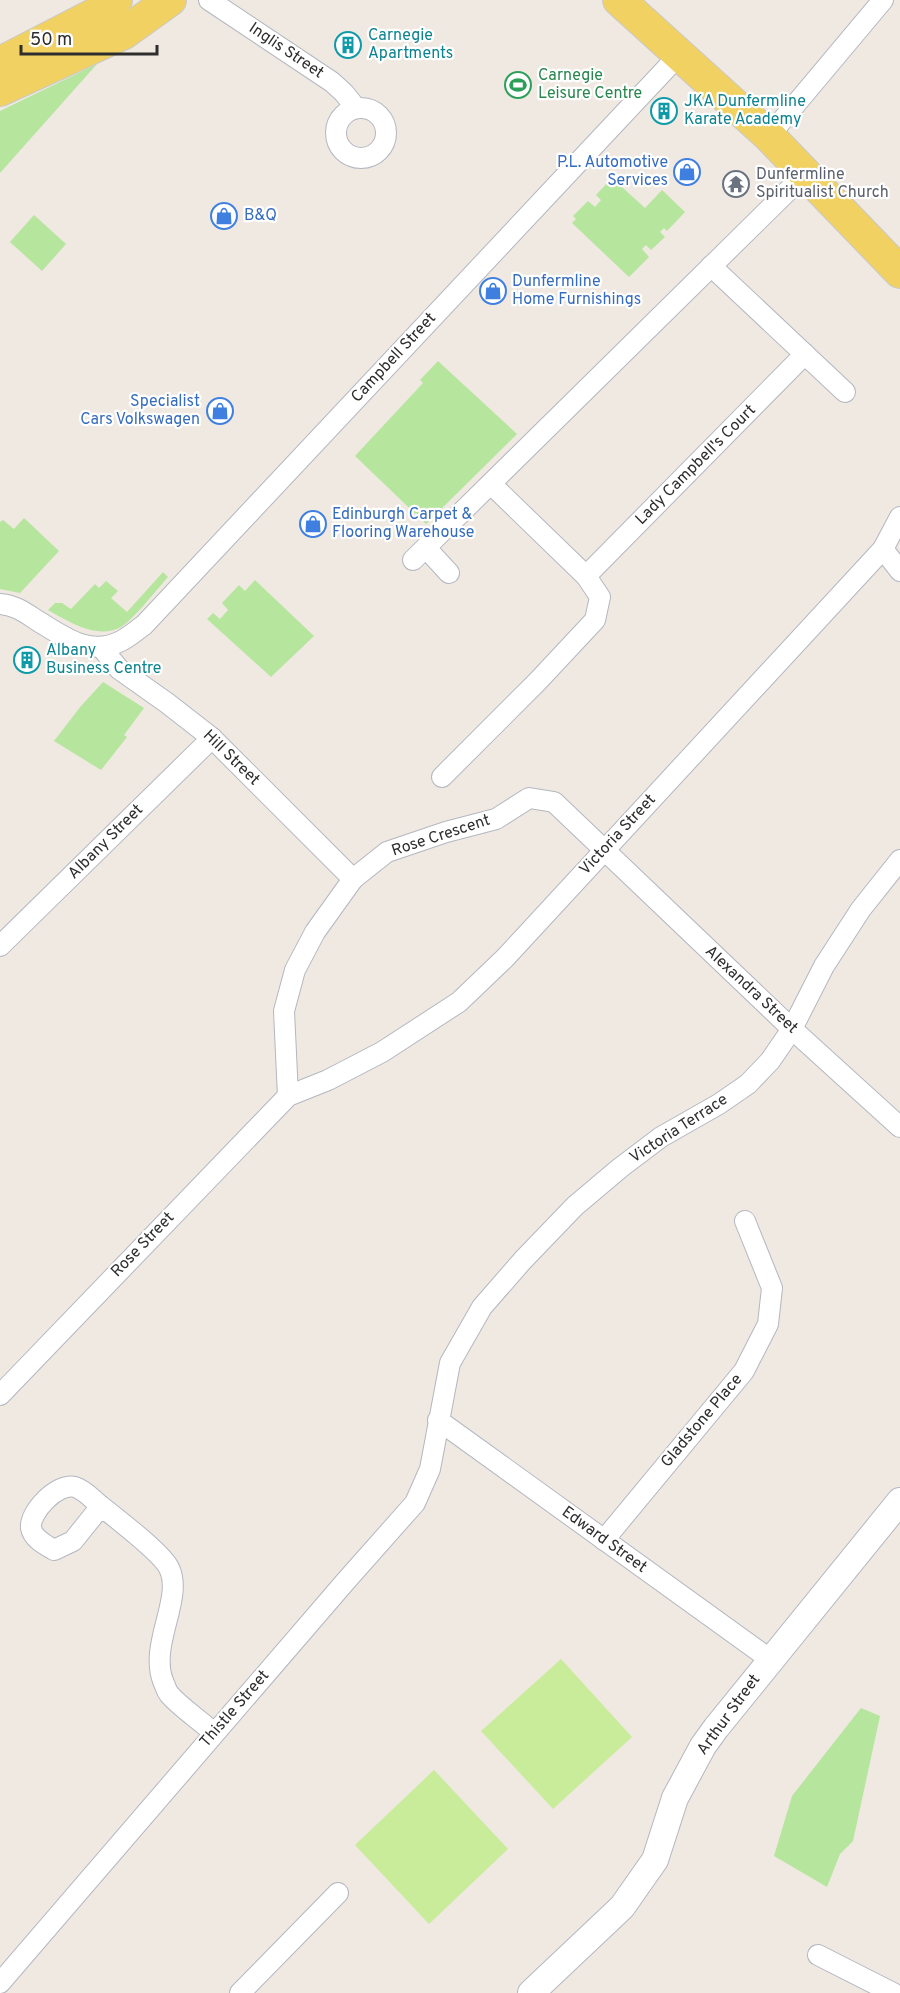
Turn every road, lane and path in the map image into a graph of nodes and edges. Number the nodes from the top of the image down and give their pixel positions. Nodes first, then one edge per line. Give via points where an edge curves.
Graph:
1 (116, 0) edge
2 (170, 0) edge
3 (209, 0) edge
4 (619, 0) edge
5 (883, 0) edge
6 (679, 56) junction
7 (0, 63) edge
8 (0, 90) edge
9 (356, 108) dead end
10 (769, 136) junction
11 (805, 174) junction
12 (711, 266) junction
13 (900, 272) edge
14 (805, 354) junction
15 (845, 392) dead end
16 (491, 484) junction
17 (900, 517) edge
18 (883, 549) junction
19 (900, 571) edge
20 (449, 573) dead end
21 (586, 576) junction
22 (0, 604) edge
23 (101, 647) junction
24 (212, 738) junction
25 (442, 777) dead end
26 (604, 850) junction
27 (900, 860) edge
28 (353, 879) junction
29 (0, 946) edge
30 (792, 1029) junction
31 (288, 1096) junction
32 (900, 1127) edge
33 (745, 1221) dead end
34 (0, 1395) edge
35 (438, 1420) junction
36 (900, 1501) edge
37 (101, 1506) dead end
38 (604, 1540) junction
39 (771, 1659) junction
40 (214, 1733) junction
41 (338, 1893) dead end
42 (818, 1955) dead end
43 (0, 1983) edge
44 (240, 1993) edge
45 (531, 1993) edge
46 (893, 1993) edge

1 - 7 main road
2 - 8 main road via 124,33
3 - 9 street, Inglis Street via 332,82
4 - 6 main road
5 - 10 street
6 - 10 main road
6 - 23 street, Campbell Street via 144,625 121,641
10 - 11 main road
11 - 12 street
11 - 13 main road
12 - 14 street
12 - 16 street
14 - 15 street
14 - 21 street, Lady Campbell's Court
16 - 20 street via 419,554
16 - 21 street
17 - 18 street, Victoria Street
18 - 19 street
18 - 26 street, Victoria Street
21 - 25 street via 600,597 596,620
22 - 23 street via 14,606 69,640 90,648
23 - 24 street, Hill Street via 119,669
24 - 28 street, Hill Street
24 - 29 street, Albany Street
26 - 28 street, Rose Crescent via 554,802 529,798 496,819 387,852
26 - 30 street, Alexandra Street
26 - 31 street, Victoria Street via 459,1002 382,1052
27 - 30 street, Victoria Terrace via 861,909 824,966
28 - 31 street, Rose Crescent via 315,932 295,970 284,1011
30 - 32 street, Alexandra Street
30 - 35 street, Victoria Terrace via 748,1084 661,1137 620,1168 575,1206 523,1260 482,1307 450,1363
31 - 34 street, Rose Street
33 - 38 street, Gladstone Place via 772,1288 768,1324 744,1371
35 - 38 street, Edward Street
35 - 40 street, Thistle Street via 430,1468 415,1503
36 - 39 street, Arthur Street
37 - 40 street via 169,1567 173,1581 159,1657 161,1675 167,1693
38 - 39 street, Edward Street
39 - 45 street, Arthur Street via 703,1746 675,1798 655,1860 622,1908
40 - 43 street, Thistle Street
41 - 44 street
42 - 46 street

